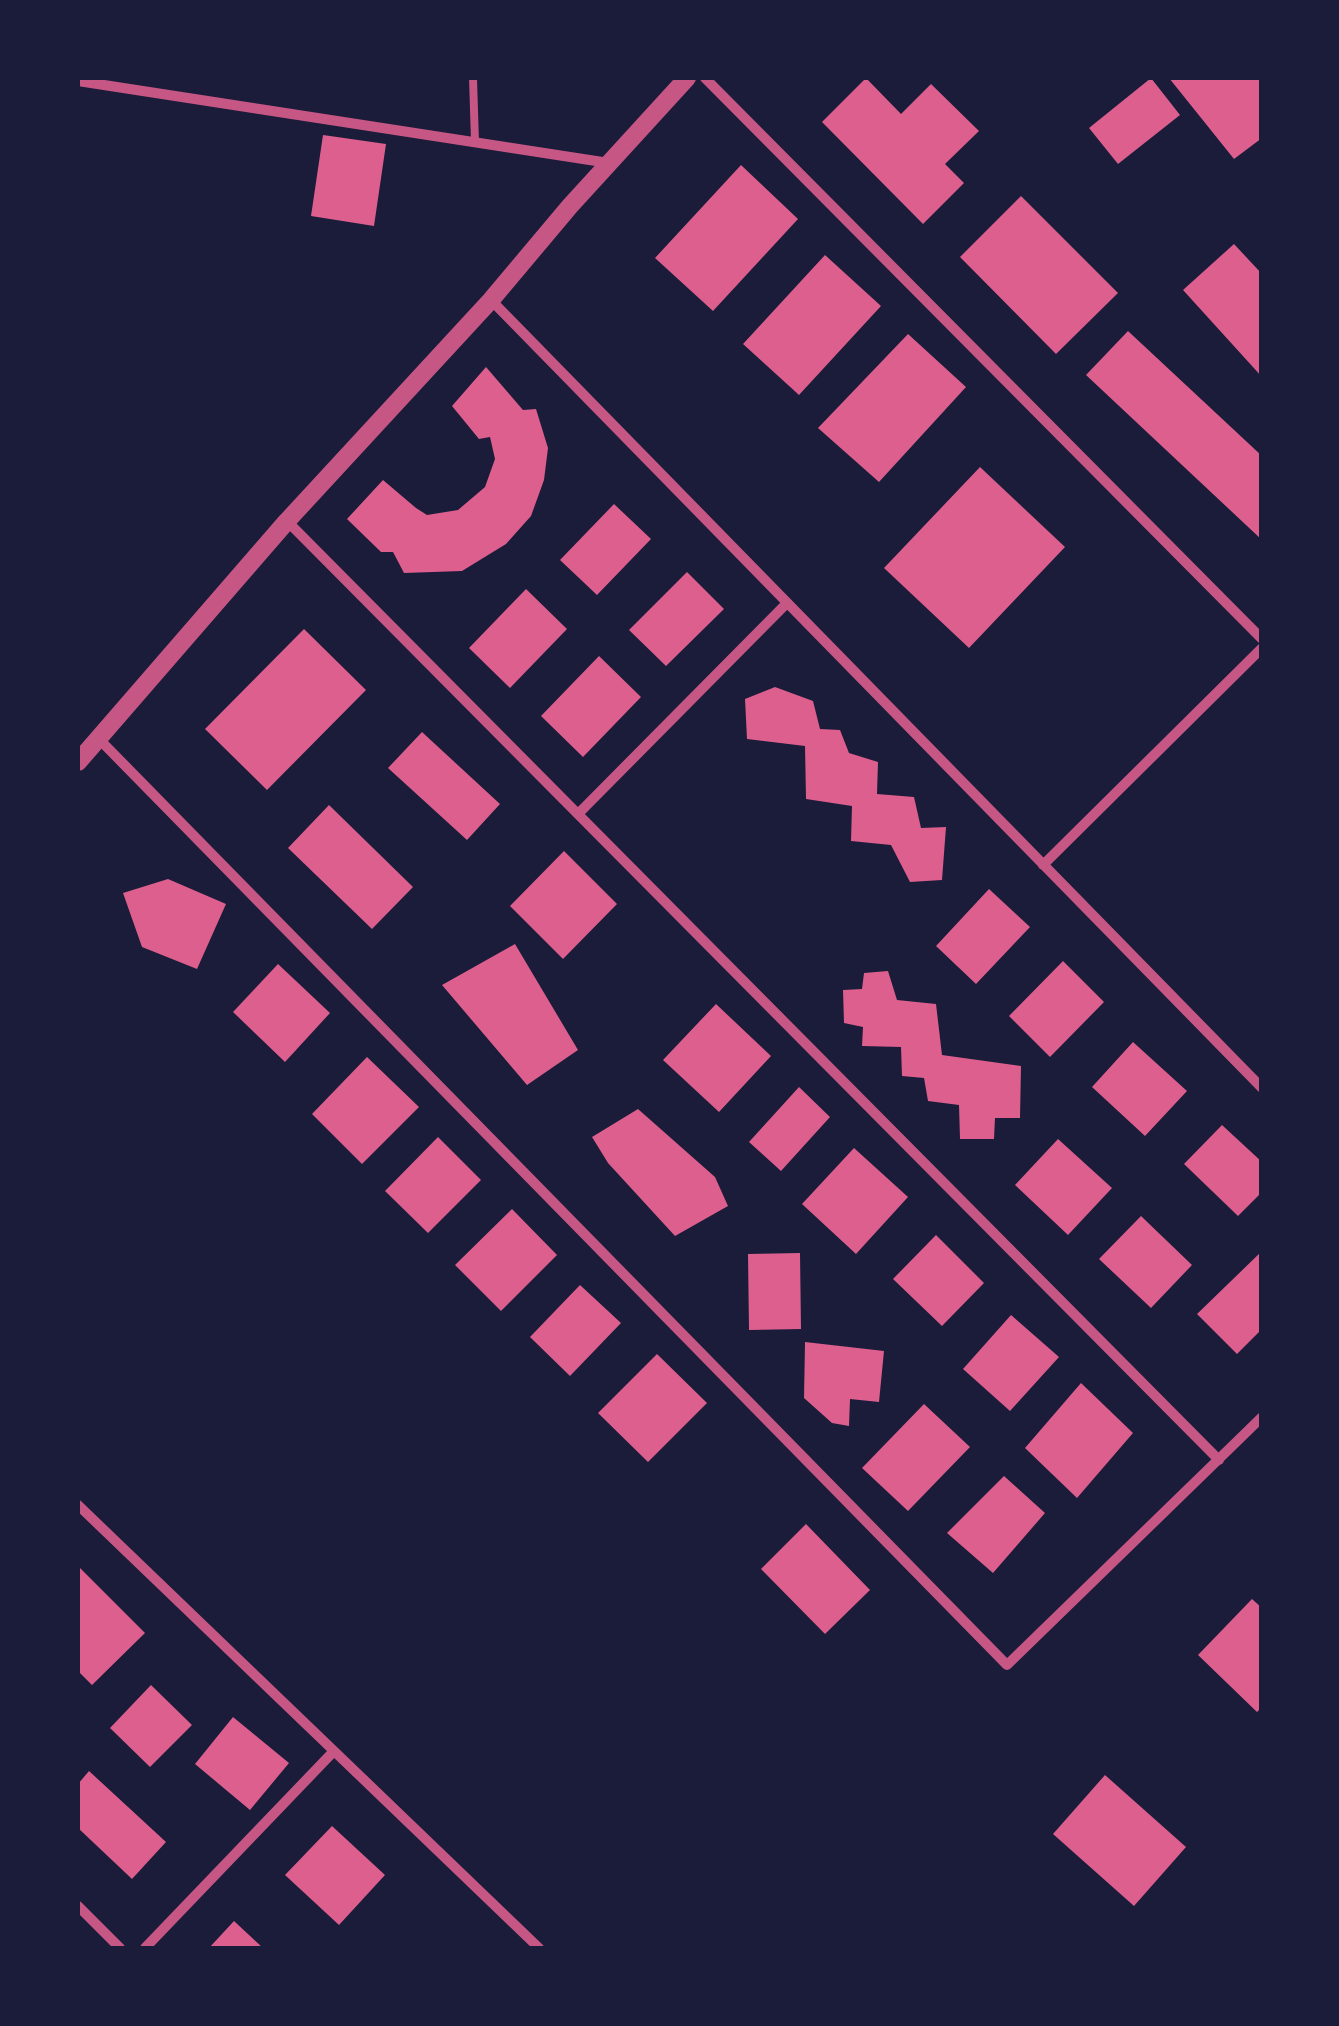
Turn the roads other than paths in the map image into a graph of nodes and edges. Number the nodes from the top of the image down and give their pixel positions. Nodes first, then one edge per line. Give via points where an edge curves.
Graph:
1 (473, 78) edge
2 (686, 78) edge
3 (705, 78) edge
4 (78, 81) edge
5 (475, 142) junction
6 (610, 163) junction
7 (491, 300) junction
8 (287, 521) junction
9 (787, 603) junction
10 (1262, 639) edge
11 (1262, 648) edge
12 (98, 738) junction
13 (78, 762) edge
14 (578, 814) junction
15 (1043, 865) junction
16 (1262, 1088) edge
17 (1262, 1417) edge
18 (1220, 1460) junction
19 (78, 1505) edge
20 (334, 1751) junction
21 (78, 1906) edge
22 (120, 1948) edge
23 (145, 1948) edge
24 (539, 1948) edge

1 - 5 lane
2 - 6 street
3 - 10 street
4 - 5 street
5 - 6 street
6 - 7 street
7 - 8 street
7 - 9 street
8 - 12 street
8 - 14 street
9 - 14 street
9 - 15 street
11 - 15 street
12 - 13 street
12 - 18 street via 1007,1665
14 - 18 street
15 - 16 street
17 - 18 street
19 - 20 street
20 - 23 street
20 - 24 street
21 - 22 street

